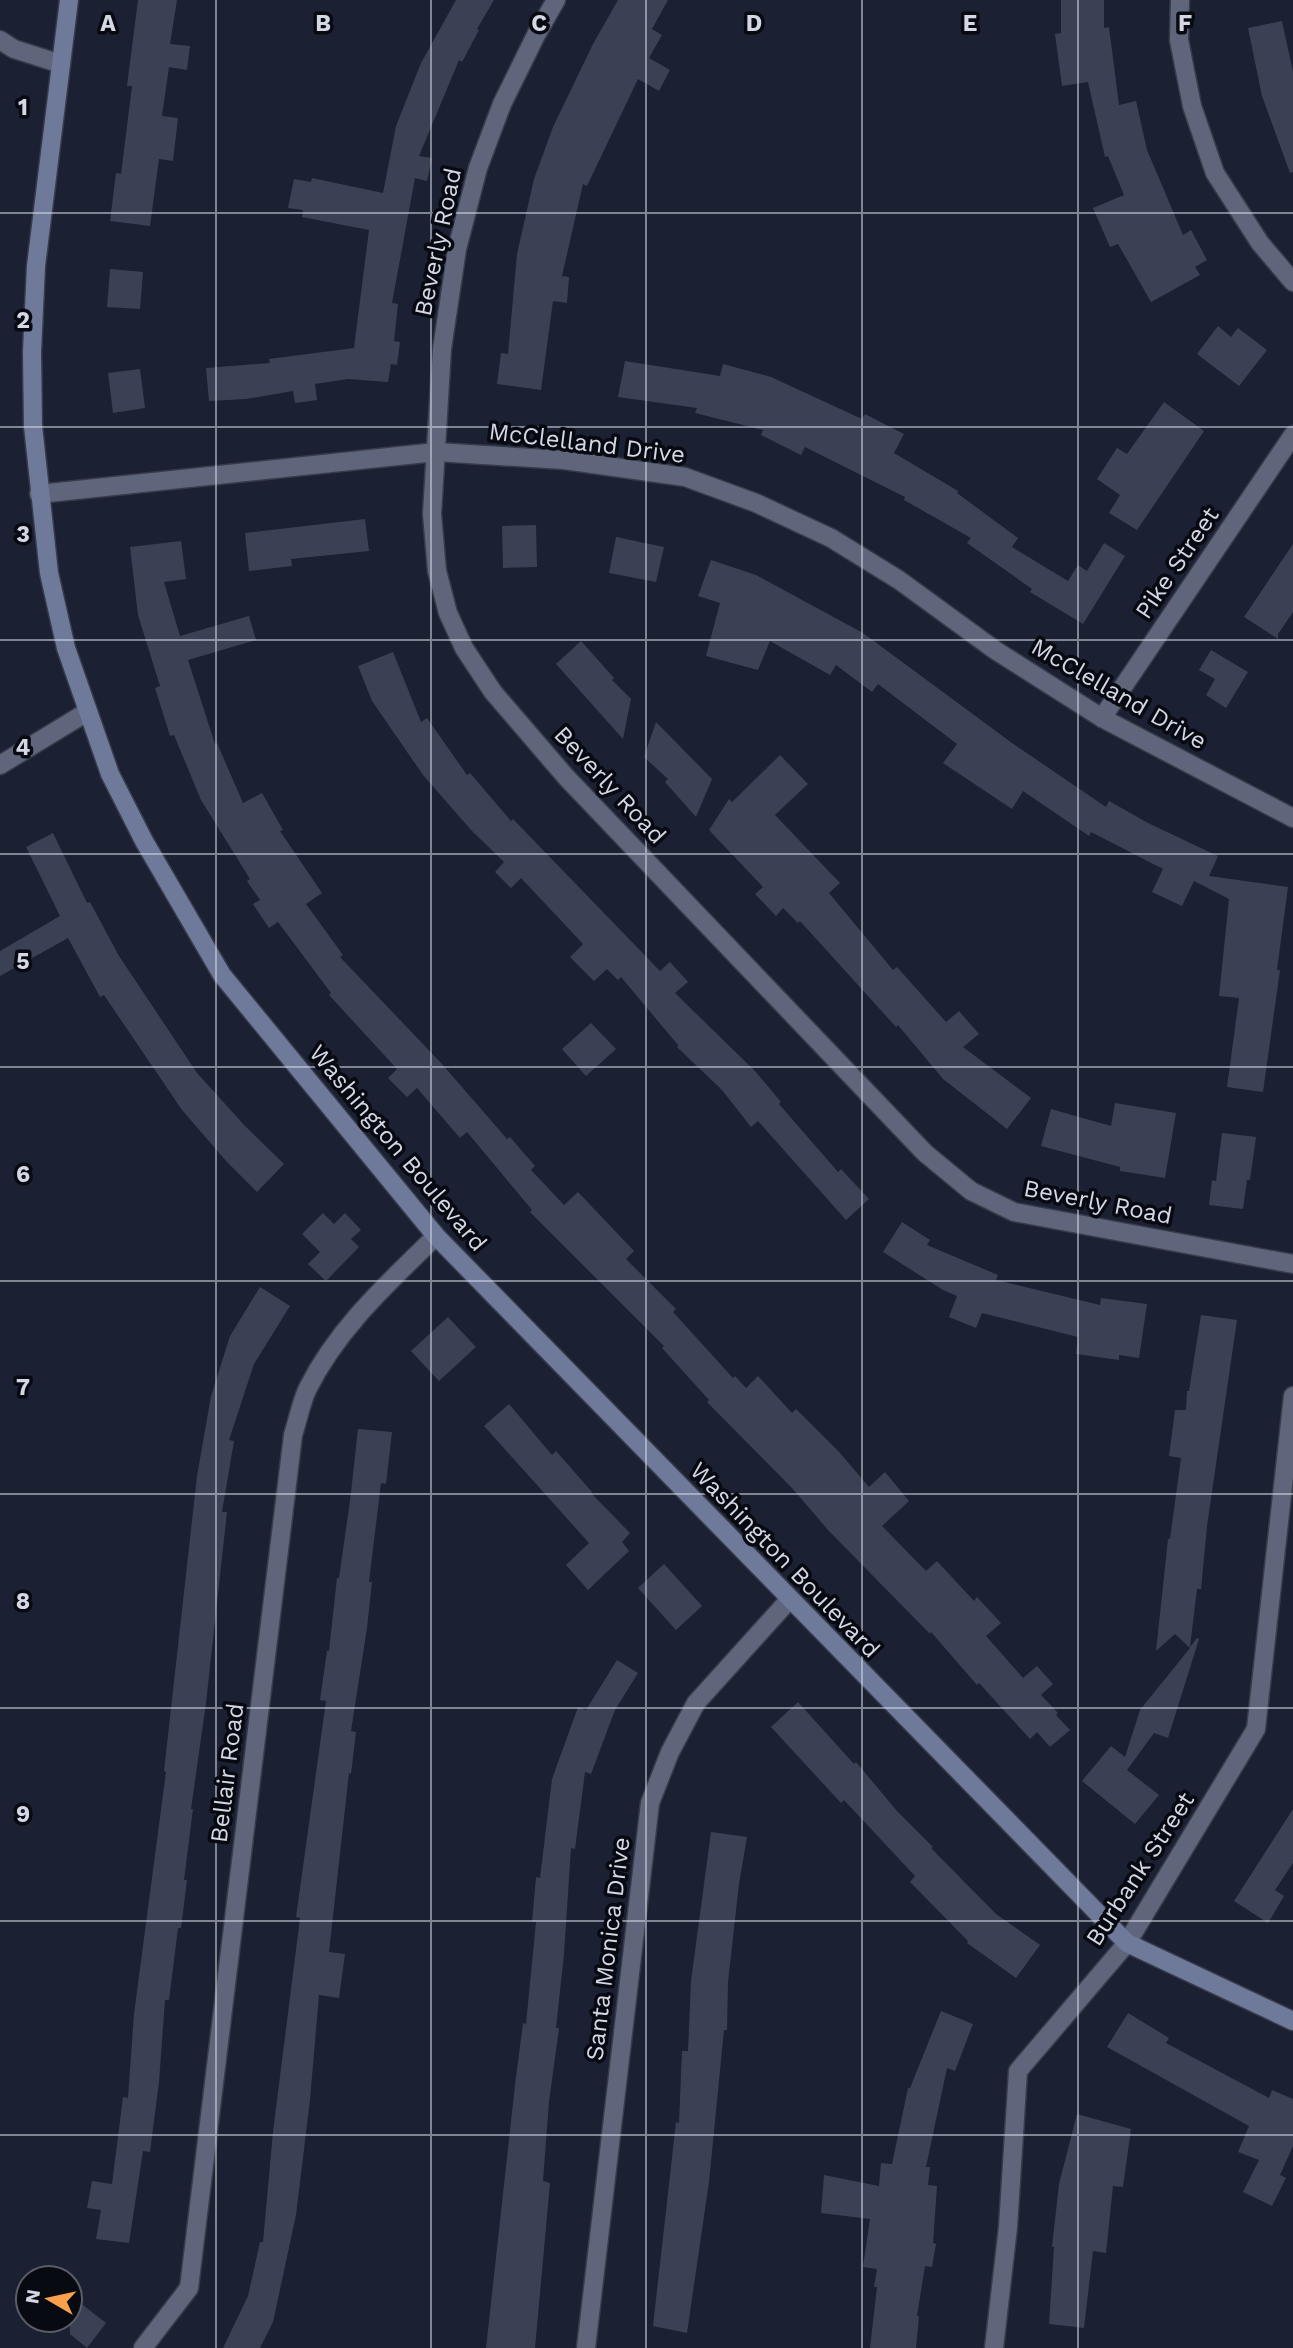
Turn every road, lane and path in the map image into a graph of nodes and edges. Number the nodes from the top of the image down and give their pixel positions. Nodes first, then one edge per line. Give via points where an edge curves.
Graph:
1 (69, 0) edge
2 (556, 0) edge
3 (1180, 0) edge
4 (0, 40) edge
5 (61, 64) junction
6 (1293, 282) edge
7 (1293, 435) edge
8 (436, 452) junction
9 (39, 494) junction
10 (88, 712) junction
11 (1102, 718) junction
12 (0, 765) edge
13 (1293, 818) edge
14 (436, 1236) junction
15 (1293, 1265) edge
16 (1293, 1396) edge
17 (789, 1600) junction
18 (1127, 1942) junction
19 (1293, 2021) edge
20 (143, 2348) edge
21 (586, 2348) edge
22 (994, 2348) edge

1 - 5 street, Washington Boulevard
2 - 8 street, Beverly Road via 502,104 478,168 455,261 442,349
3 - 6 street via 1179,40 1192,106 1215,173 1260,243
4 - 5 street via 13,49
5 - 9 street, Washington Boulevard via 36,266 32,352
7 - 11 street, Pike Street
8 - 9 street, McClelland Drive
8 - 11 street, McClelland Drive via 564,460 685,477 756,503 831,538 888,573 995,650
8 - 15 street, Beverly Road via 432,514 437,571 464,648 493,692 566,777 925,1153 971,1191 1014,1212
9 - 10 street, Washington Boulevard via 65,648
10 - 12 street
10 - 14 street, Washington Boulevard via 110,774 144,841 222,975
11 - 13 street, McClelland Drive
14 - 17 street, Washington Boulevard
14 - 20 street, Bellair Road via 366,1304 333,1346 307,1390 293,1435 189,2288
16 - 18 street, Burbank Street via 1256,1729
17 - 18 street, Washington Boulevard
17 - 21 street, Santa Monica Drive via 696,1703 650,1803
18 - 19 street, Washington Boulevard
18 - 22 street, Burbank Street via 1018,2071 1008,2227

